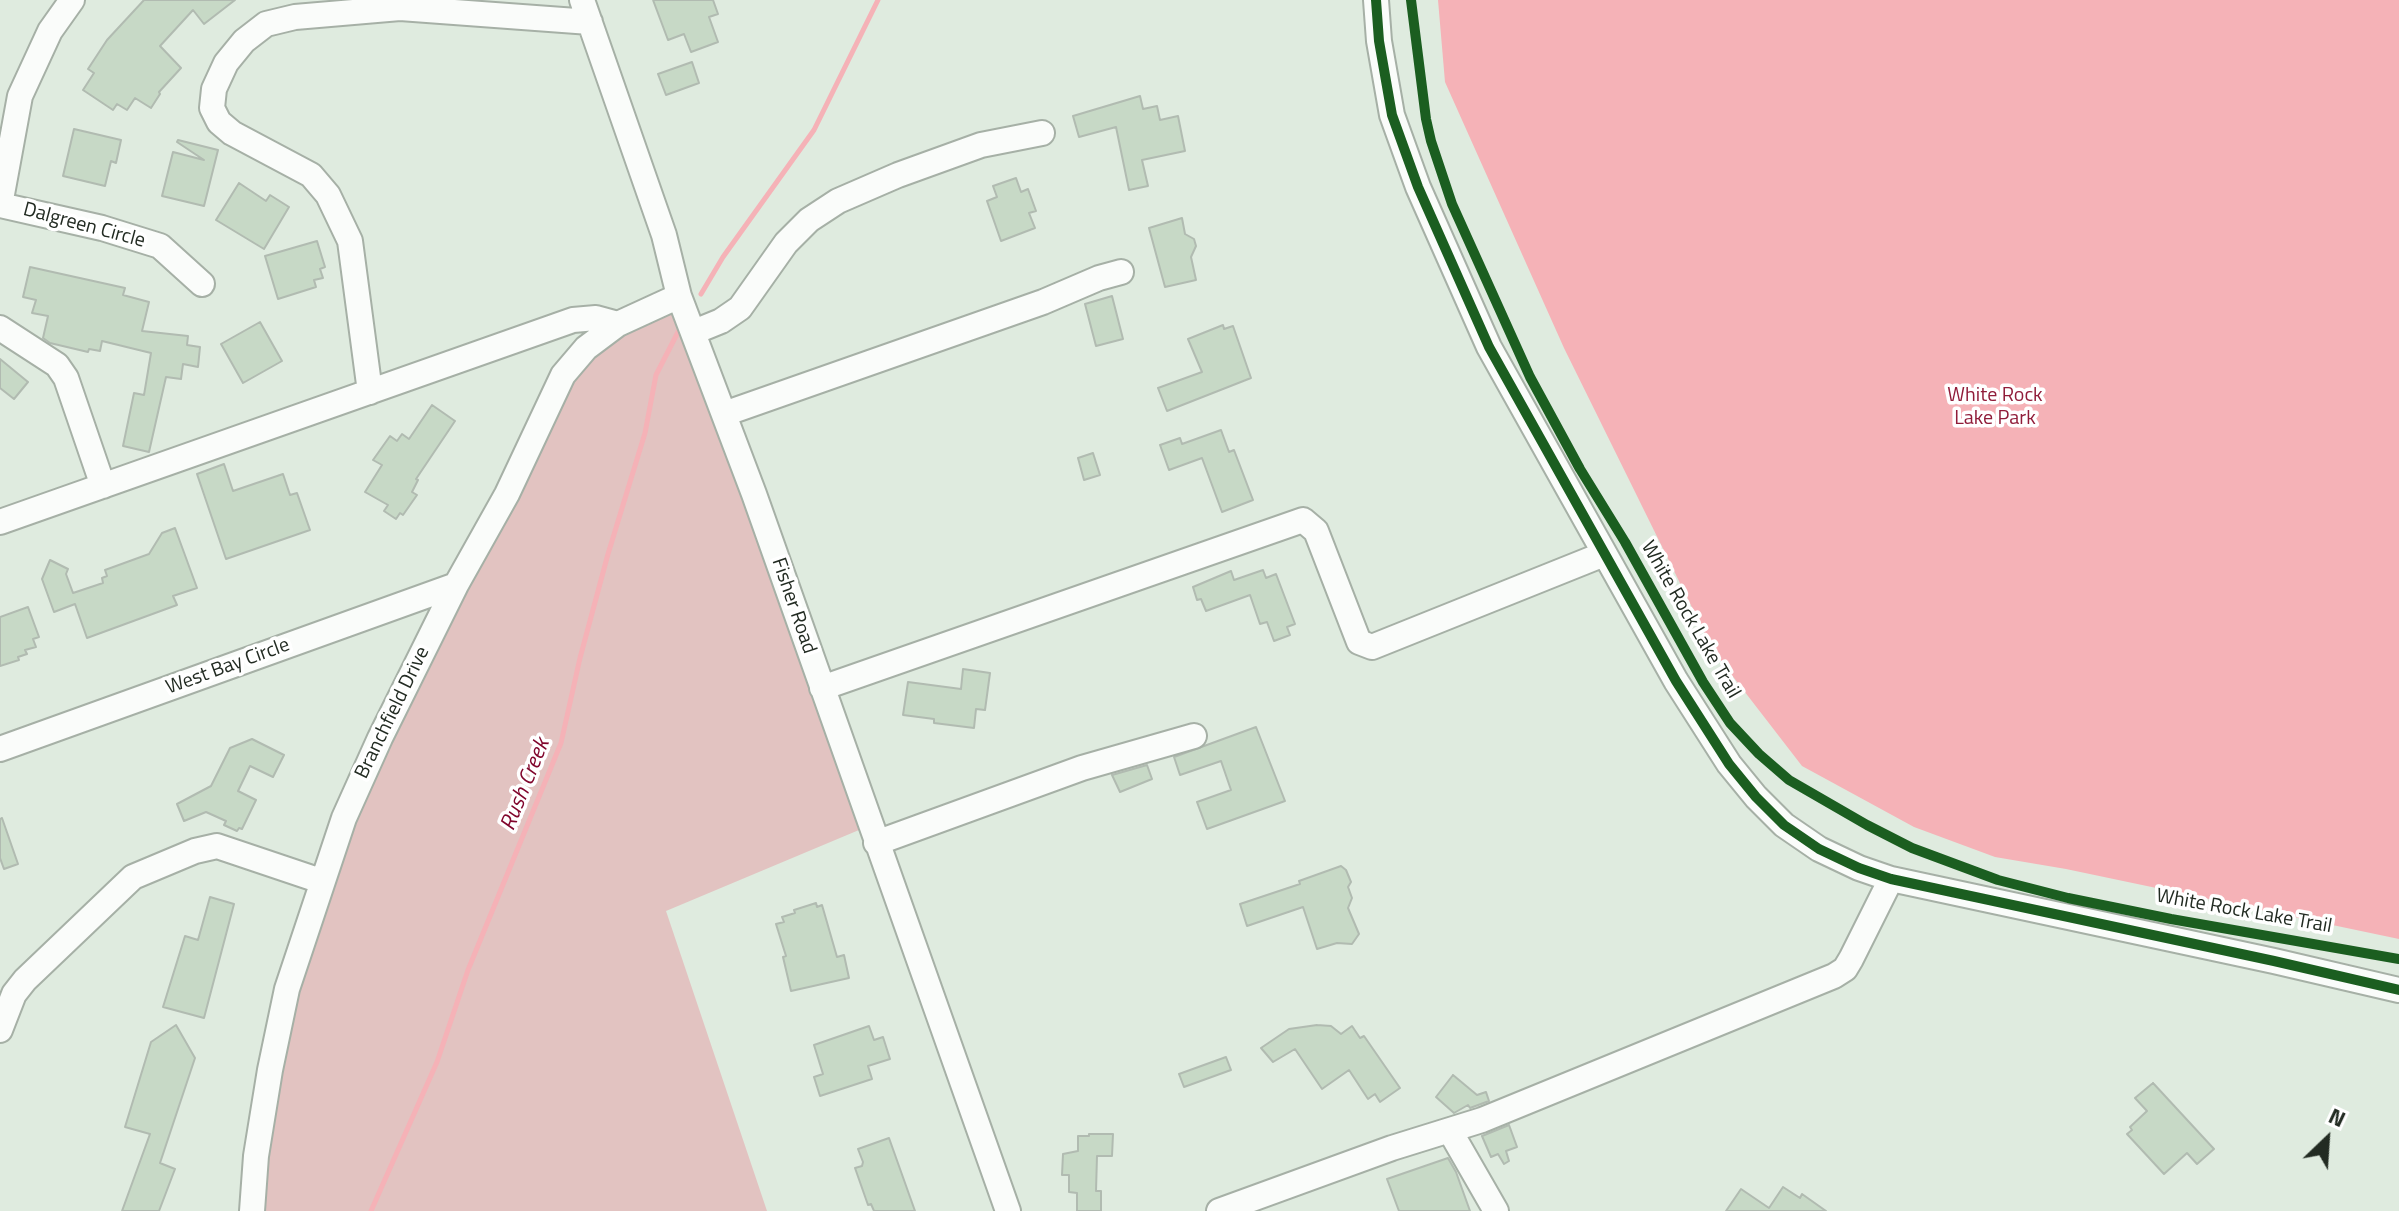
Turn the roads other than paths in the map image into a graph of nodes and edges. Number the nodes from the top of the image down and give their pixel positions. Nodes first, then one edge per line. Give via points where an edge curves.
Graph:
1 (72, 0) edge
2 (1376, 0) edge
3 (586, 11) edge
4 (1042, 133) dead end
5 (0, 205) edge
6 (1121, 272) dead end
7 (202, 284) dead end
8 (679, 296) junction
9 (618, 324) junction
10 (0, 328) edge
11 (694, 332) junction
12 (370, 392) junction
13 (724, 414) junction
14 (103, 486) junction
15 (0, 522) edge
16 (1604, 554) junction
17 (456, 585) junction
18 (822, 688) junction
19 (1194, 736) dead end
20 (0, 749) edge
21 (876, 843) junction
22 (1891, 879) junction
23 (321, 881) junction
24 (2399, 990) edge
25 (0, 1030) edge
26 (1450, 1131) junction
27 (252, 1211) edge
28 (1008, 1211) edge
29 (1219, 1211) edge
30 (1496, 1211) edge

1 - 5 street via 50,31 20,96
2 - 16 street via 1392,115 1418,187 1489,347
3 - 8 street, Fisher Road via 664,235
3 - 12 street via 400,8 295,17 266,24 226,63 214,89 212,108 219,122 311,175 328,195 350,241
4 - 11 street via 981,145 838,201 786,243 740,308
5 - 7 street, Dalgreen Circle via 160,246
6 - 13 street
8 - 9 street, Branchfield Drive
8 - 11 street, Fisher Road
9 - 12 street via 596,318 573,320
9 - 17 street, Branchfield Drive via 586,348 563,375 507,494
10 - 14 street via 57,365 66,378
11 - 13 street, Fisher Road
12 - 14 street
13 - 18 street, Fisher Road
14 - 15 street
16 - 18 street via 1372,647 1359,642 1316,531 1303,520
16 - 22 street via 1676,681 1756,797 1819,849
17 - 20 street, West Bay Circle
17 - 23 street, Branchfield Drive via 380,738
18 - 21 street, Fisher Road
19 - 21 street via 1082,768
21 - 28 street, Fisher Road
22 - 24 street
22 - 26 street via 1851,959 1834,976
23 - 25 street via 217,846 133,877 25,980
23 - 27 street, Branchfield Drive via 287,989 270,1070
26 - 29 street
26 - 30 street

